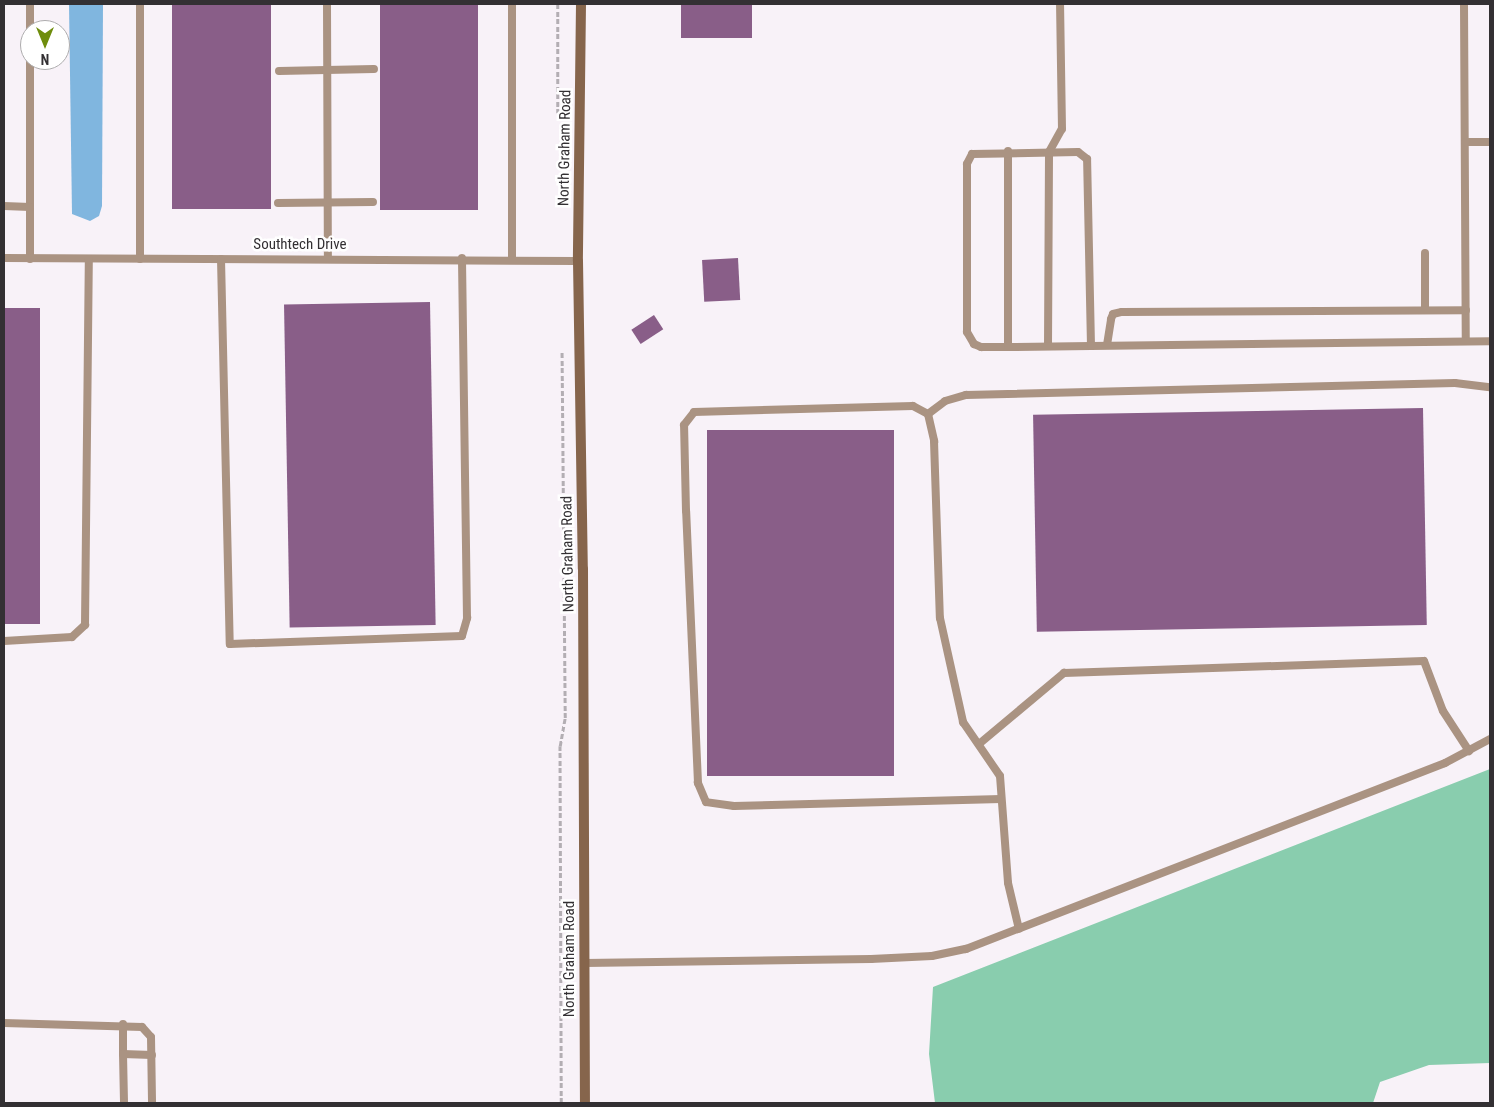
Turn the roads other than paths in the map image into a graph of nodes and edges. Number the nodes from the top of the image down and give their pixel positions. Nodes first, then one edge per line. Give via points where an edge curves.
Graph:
1 (30, 4) edge
2 (140, 4) edge
3 (326, 4) edge
4 (512, 4) edge
5 (581, 4) edge
6 (1060, 4) edge
7 (1464, 4) edge
8 (374, 69) dead end
9 (327, 70) junction
10 (279, 71) dead end
11 (1465, 142) junction
12 (1490, 142) edge
13 (1008, 151) junction
14 (1048, 152) junction
15 (328, 202) junction
16 (373, 202) dead end
17 (278, 203) dead end
18 (4, 206) edge
19 (30, 207) junction
20 (1425, 253) dead end
21 (4, 258) edge
22 (462, 258) junction
23 (512, 258) junction
24 (26, 259) junction
25 (89, 259) junction
26 (140, 259) junction
27 (221, 259) junction
28 (328, 259) junction
29 (578, 261) junction
30 (1425, 310) junction
31 (1466, 310) junction
32 (1466, 341) junction
33 (1490, 341) edge
34 (1008, 346) junction
35 (1048, 346) junction
36 (1091, 346) junction
37 (1107, 346) junction
38 (1490, 387) edge
39 (928, 414) junction
40 (4, 641) edge
41 (1490, 739) edge
42 (979, 744) junction
43 (1468, 751) junction
44 (1001, 799) junction
45 (1019, 929) junction
46 (584, 963) junction
47 (4, 1023) edge
48 (123, 1024) junction
49 (123, 1054) junction
50 (152, 1055) junction
51 (124, 1103) edge
52 (152, 1103) edge
53 (585, 1103) edge

1 - 19 lane
2 - 26 lane
3 - 9 lane
4 - 23 lane
5 - 29 street, North Graham Road
6 - 14 lane via 1062,129
7 - 11 lane
8 - 9 lane
9 - 10 lane
9 - 15 lane
11 - 12 lane
11 - 31 lane
13 - 14 lane
13 - 34 lane
13 - 34 lane via 972,154 967,158 967,332 974,344 981,347
14 - 35 lane
14 - 36 lane via 1078,152 1087,159
15 - 16 lane
15 - 17 lane
15 - 28 lane
18 - 19 lane
19 - 24 lane
20 - 30 lane
21 - 24 lane, Southtech Drive
22 - 23 lane, Southtech Drive
22 - 27 lane via 467,618 462,636 230,644
22 - 28 lane, Southtech Drive
23 - 29 lane, Southtech Drive
24 - 25 lane, Southtech Drive
25 - 26 lane, Southtech Drive
25 - 40 lane via 85,626 80,632 65,638
26 - 27 lane, Southtech Drive
27 - 28 lane, Southtech Drive
29 - 46 street, North Graham Road
30 - 31 lane
30 - 37 lane via 1122,312 1113,314
31 - 32 lane
32 - 33 lane
32 - 37 lane
34 - 35 lane
35 - 36 lane
36 - 37 lane
38 - 39 lane via 1455,383 966,395 945,401
39 - 42 lane via 934,441 940,618 964,722
39 - 44 lane via 913,406 724,408 694,412 684,425 698,783 706,802 734,806
41 - 43 lane
42 - 43 lane via 1064,673 1424,662 1443,711
42 - 44 lane via 1000,776
43 - 45 lane via 1445,764
44 - 45 lane via 1008,883
45 - 46 lane via 966,949 932,956
46 - 53 street, North Graham Road
47 - 48 lane
48 - 49 lane
48 - 50 lane via 142,1027 151,1037
49 - 50 lane
49 - 51 lane
50 - 52 lane

